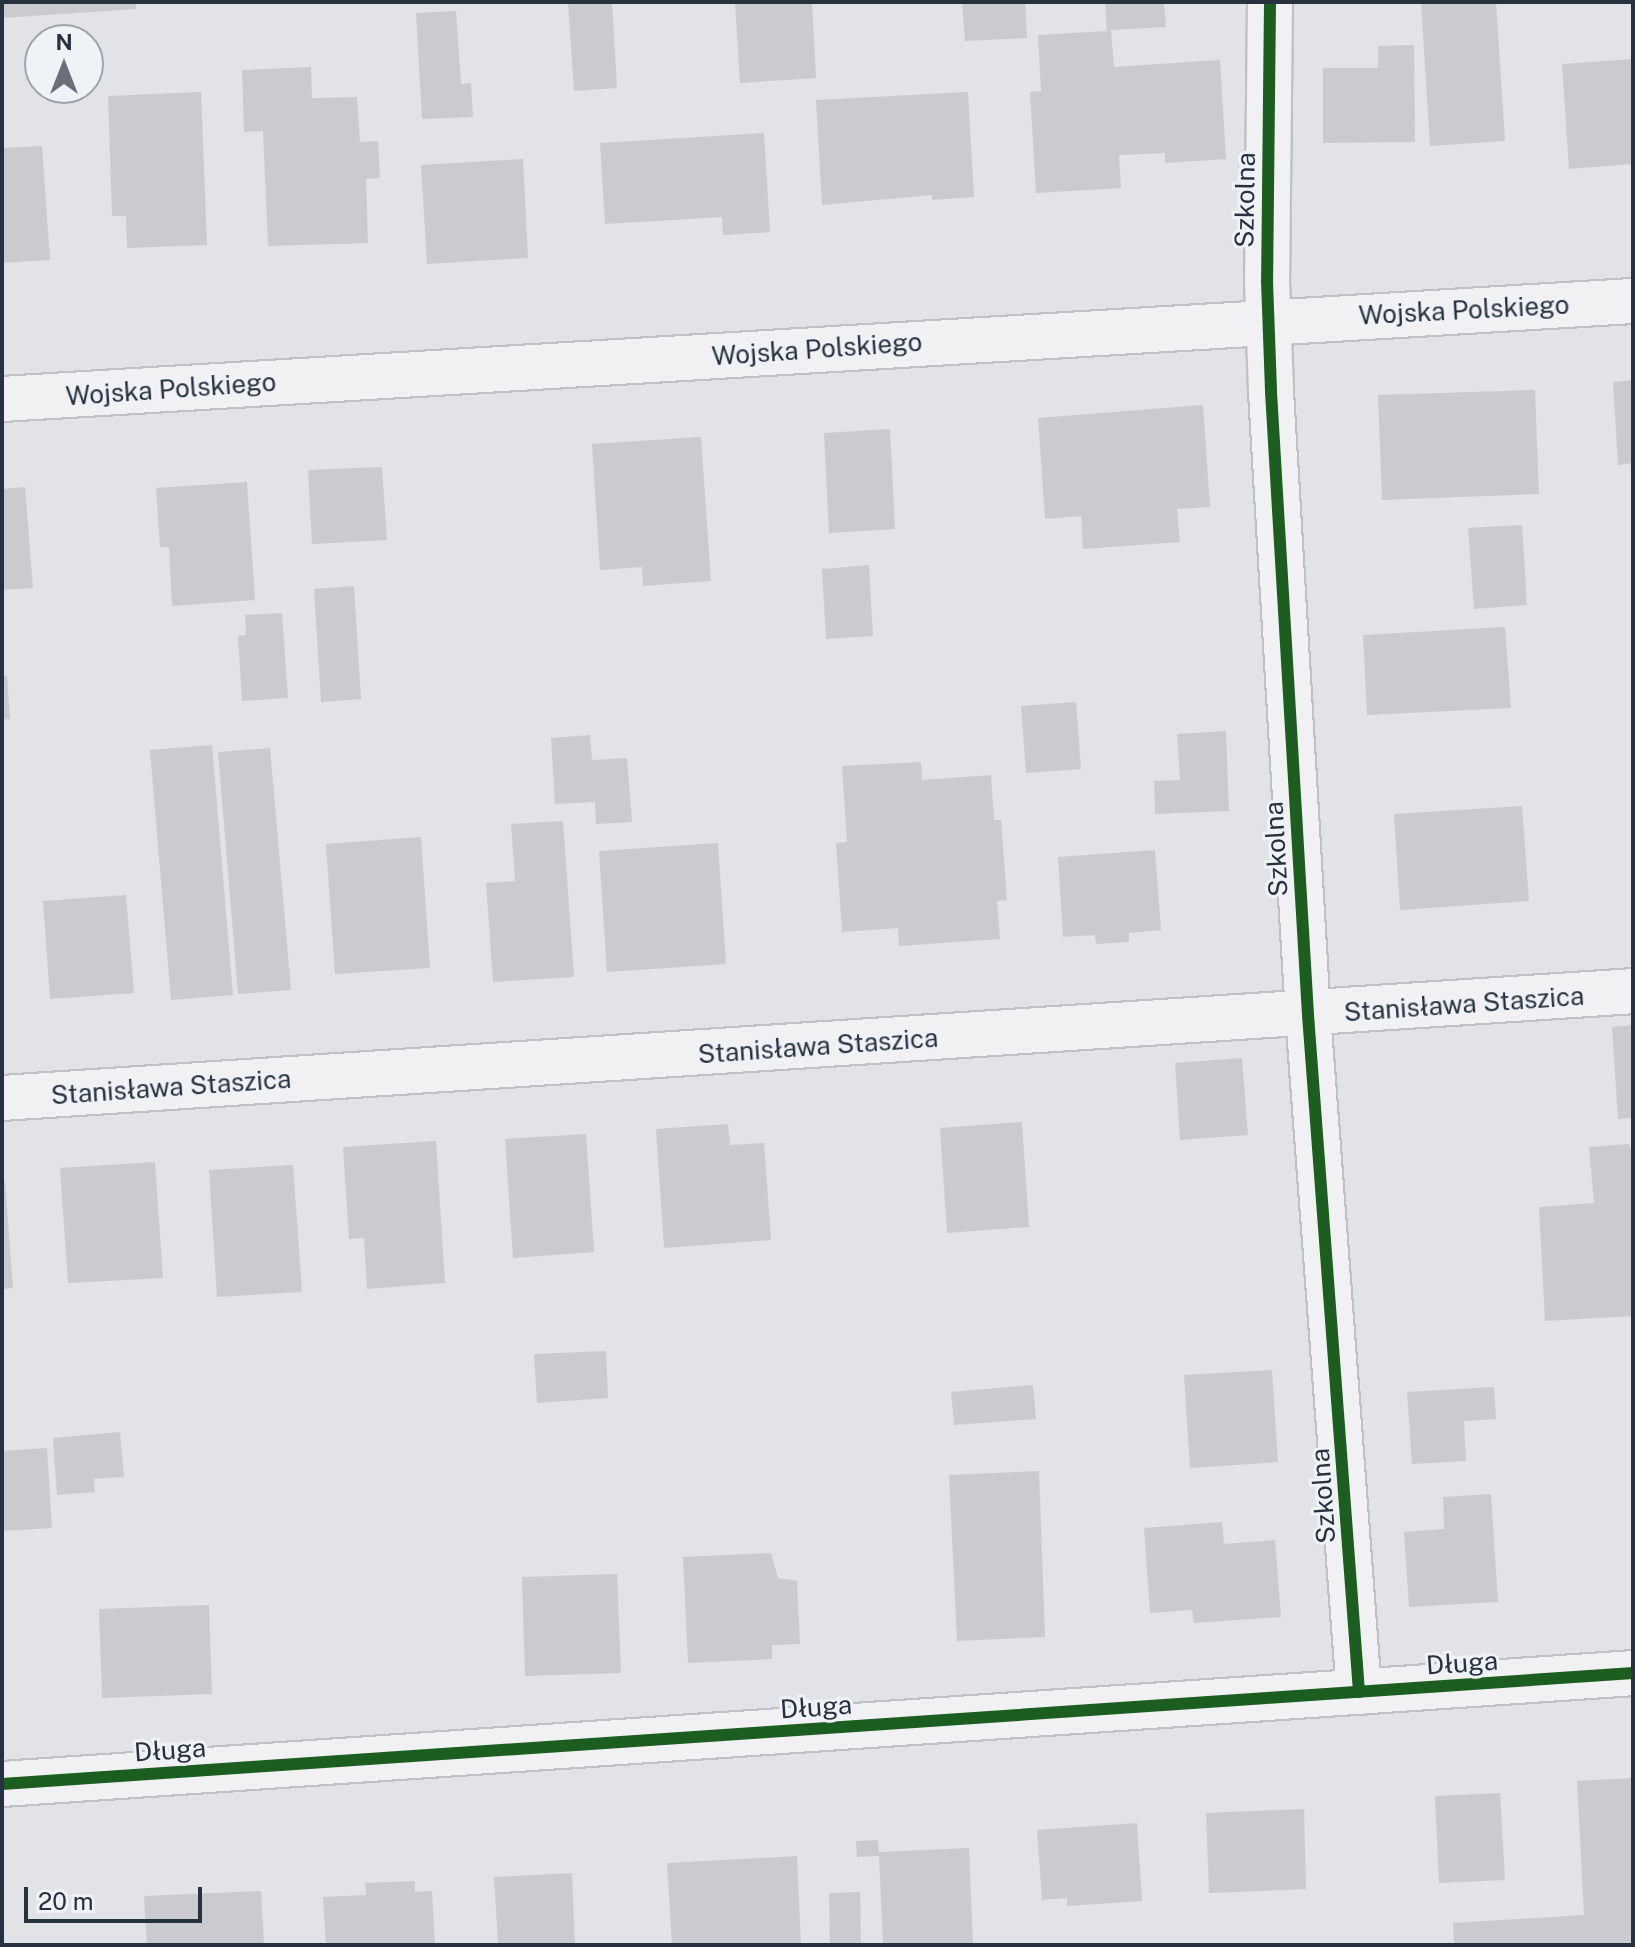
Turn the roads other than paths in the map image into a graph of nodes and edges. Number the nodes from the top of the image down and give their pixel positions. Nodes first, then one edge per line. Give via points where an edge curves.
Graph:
1 (1270, 2) edge
2 (1633, 301) edge
3 (1267, 320) junction
4 (2, 399) edge
5 (1633, 991) edge
6 (1308, 1015) junction
7 (2, 1098) edge
8 (1633, 1673) edge
9 (1359, 1692) junction
10 (2, 1784) edge

1 - 3 street, Szkolna
2 - 3 street, Wojska Polskiego
3 - 4 street, Wojska Polskiego
3 - 6 street, Szkolna
5 - 6 street, Stanisława Staszica
6 - 7 street, Stanisława Staszica
6 - 9 street, Szkolna
8 - 9 street, Długa
9 - 10 street, Długa

